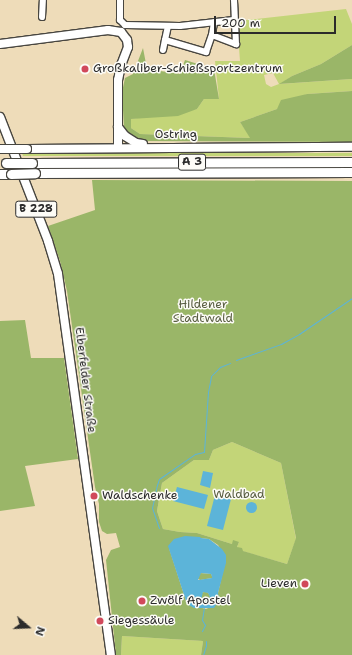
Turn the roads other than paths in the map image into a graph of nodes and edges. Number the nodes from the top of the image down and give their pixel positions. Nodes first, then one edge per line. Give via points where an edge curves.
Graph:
1 (43, 0) edge
2 (120, 0) edge
3 (234, 0) edge
4 (42, 17) dead end
5 (234, 20) junction
6 (214, 22) junction
7 (168, 26) junction
8 (212, 35) junction
9 (165, 40) junction
10 (0, 44) edge
11 (163, 50) dead end
12 (0, 117) edge
13 (118, 127) junction
14 (155, 147) junction
15 (118, 148) junction
16 (352, 148) edge
17 (0, 149) edge
18 (352, 162) edge
19 (3, 163) edge
20 (352, 172) edge
21 (0, 174) edge
22 (111, 655) edge

1 - 4 street
2 - 7 street via 120,20 125,25
3 - 5 street
5 - 6 street
5 - 8 street via 236,44
6 - 7 street
6 - 8 street
7 - 9 street
8 - 9 street via 206,52
9 - 11 street
10 - 13 main road via 108,30 121,32 127,40 128,47 118,80
12 - 22 main road, Elberfelder Straße / B 228 via 48,241 58,274
13 - 14 main road via 130,140
13 - 15 main road
14 - 15 main road, Ostring
14 - 16 main road, Ostring
15 - 17 main road, Ostring, bridge
18 - 19 highway, A 3, bridge
20 - 21 highway, A 3, bridge

